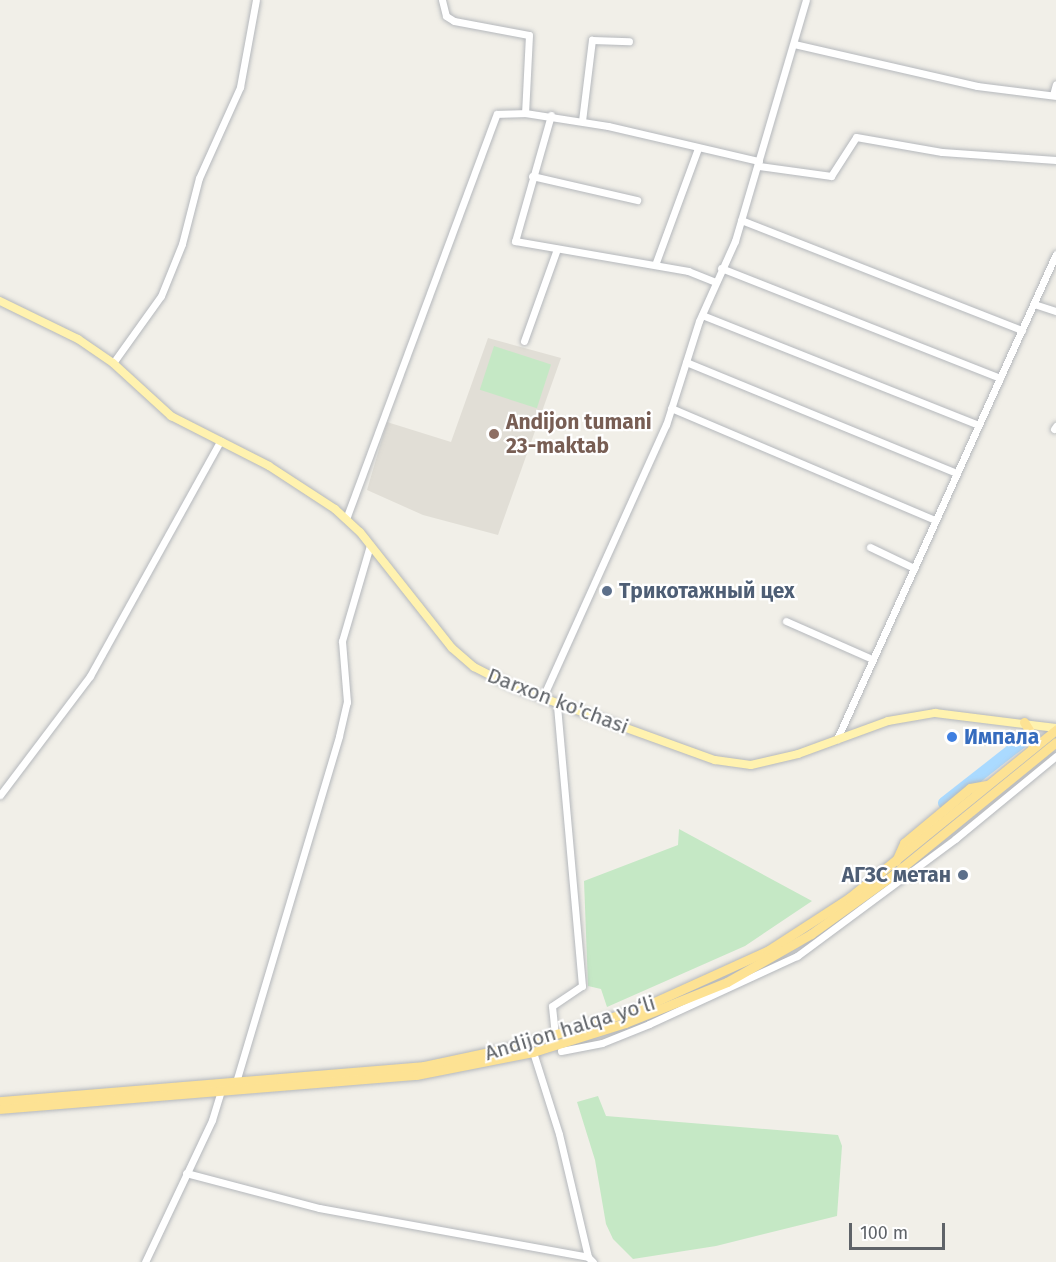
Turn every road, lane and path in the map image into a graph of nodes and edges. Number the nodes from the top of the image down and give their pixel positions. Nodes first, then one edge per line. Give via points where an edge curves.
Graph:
1 (256, 0) edge
2 (442, 0) edge
3 (806, 0) edge
4 (629, 41) dead end
5 (794, 44) junction
6 (1056, 84) edge
7 (1054, 96) edge
8 (525, 113) junction
9 (551, 115) junction
10 (582, 121) junction
11 (698, 148) junction
12 (1056, 160) edge
13 (759, 163) junction
14 (532, 176) junction
15 (637, 200) dead end
16 (741, 220) junction
17 (557, 249) junction
18 (1056, 254) edge
19 (655, 265) junction
20 (721, 268) junction
21 (715, 282) junction
22 (0, 301) edge
23 (1034, 303) junction
24 (1056, 310) edge
25 (702, 315) junction
26 (1022, 330) junction
27 (524, 341) dead end
28 (686, 362) junction
29 (113, 363) junction
30 (1000, 378) junction
31 (671, 408) junction
32 (978, 425) junction
33 (220, 441) junction
34 (957, 472) junction
35 (346, 519) junction
36 (935, 520) junction
37 (370, 545) junction
38 (870, 547) dead end
39 (914, 568) junction
40 (786, 621) dead end
41 (872, 659) junction
42 (542, 699) junction
43 (557, 704) junction
44 (1024, 722) junction
45 (1056, 729) edge
46 (837, 739) junction
47 (1056, 742) edge
48 (1032, 749) junction
49 (1056, 756) edge
50 (993, 787) junction
51 (0, 795) edge
52 (1005, 797) junction
53 (915, 857) junction
54 (923, 864) junction
55 (555, 1035) junction
56 (550, 1045) junction
57 (533, 1052) junction
58 (561, 1052) joint
59 (236, 1082) junction
60 (220, 1093) junction
61 (0, 1101) edge
62 (0, 1109) edge
63 (186, 1173) junction
64 (591, 1260) edge
65 (145, 1262) edge

1 - 29 street via 240,87 199,178 180,250 161,296
2 - 8 street via 446,16 454,21 529,35
3 - 5 street
4 - 10 street via 592,40
5 - 7 street via 977,86
5 - 13 street
6 - 7 street
8 - 9 street
8 - 35 street via 497,114
9 - 10 street
9 - 14 street
10 - 11 street
11 - 13 street
11 - 19 street
12 - 13 street via 942,152 856,137 831,176
13 - 16 street
14 - 15 street
14 - 17 street via 515,241
16 - 20 street
16 - 26 street
17 - 19 street
17 - 27 street
18 - 23 street
19 - 21 street
20 - 21 street
20 - 30 street
21 - 25 street
22 - 29 main road, Darxon ko'chasi via 78,339
23 - 24 street
23 - 26 street
25 - 28 street
25 - 32 street
26 - 30 street
28 - 31 street
28 - 34 street
29 - 33 main road, Darxon ko'chasi via 171,416
30 - 32 street
31 - 36 street
31 - 42 street
32 - 34 street
33 - 35 main road, Darxon ko'chasi via 269,466
33 - 51 street via 90,676
34 - 36 street
35 - 37 main road, Darxon ko'chasi
36 - 39 street
37 - 42 main road, Darxon ko'chasi via 452,648 498,681
37 - 59 street via 342,640 347,702 339,736
38 - 39 street
39 - 41 street
40 - 41 street
41 - 46 street
42 - 43 main road, Darxon ko'chasi
43 - 46 main road, Darxon ko'chasi via 715,760 751,765
43 - 55 street via 582,986 552,1006
44 - 45 main road, Darxon ko'chasi
44 - 46 main road, Darxon ko'chasi via 935,713 888,721
44 - 48 highway via 1034,738
45 - 48 highway, Andijon halqa yo‘li
47 - 50 highway, Andijon halqa yo‘li
48 - 50 highway, Andijon halqa yo‘li
49 - 52 street
50 - 52 highway
50 - 53 highway, Andijon halqa yo‘li
50 - 55 highway, Andijon halqa yo‘li via 809,924 715,977 639,1009
52 - 54 street
53 - 54 highway
53 - 56 highway, Andijon halqa yo‘li via 811,934 727,982 625,1023
54 - 58 street via 796,956 602,1043
55 - 59 highway, Andijon halqa yo‘li via 424,1066
56 - 57 highway, Andijon halqa yo‘li
56 - 58 highway
57 - 60 highway, Andijon halqa yo‘li via 416,1075
57 - 64 street via 564,1152
59 - 61 highway, Andijon halqa yo‘li
60 - 62 highway, Andijon halqa yo‘li
60 - 63 street via 220,1102
63 - 64 street via 319,1209
63 - 65 street

